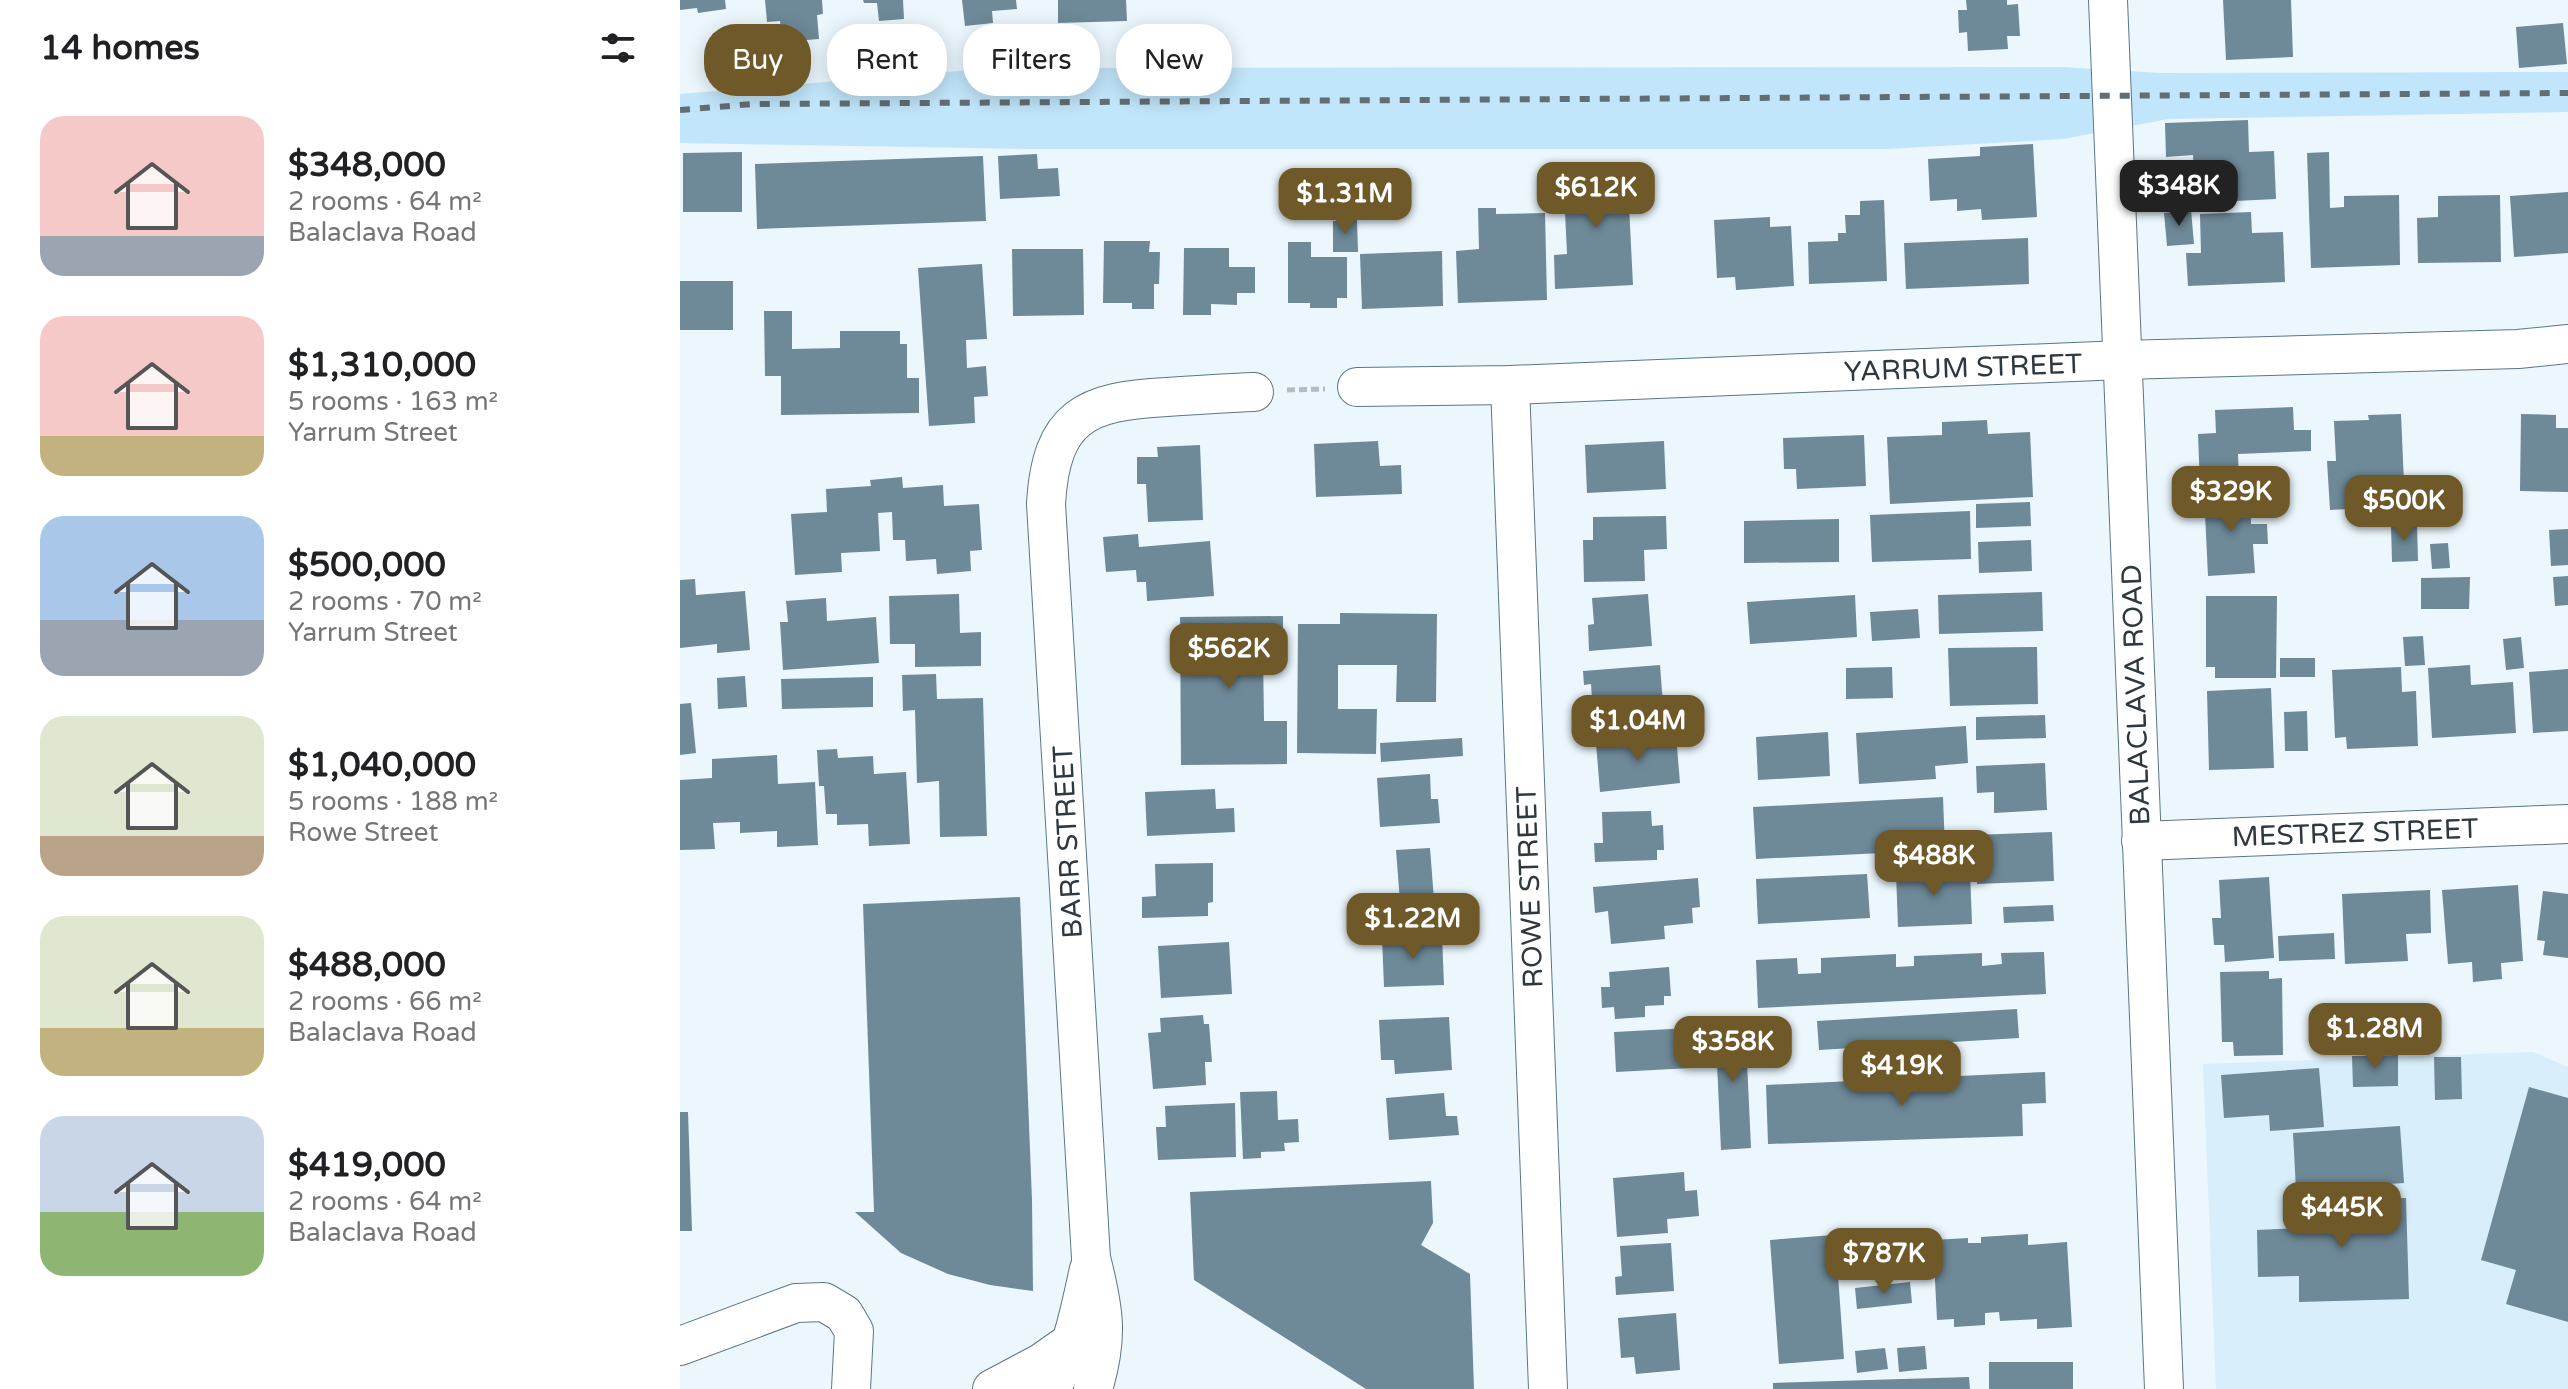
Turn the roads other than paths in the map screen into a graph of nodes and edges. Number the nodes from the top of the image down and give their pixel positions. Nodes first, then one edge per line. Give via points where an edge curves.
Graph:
1 (2108, 0) edge
2 (2568, 344) edge
3 (2122, 360) junction
4 (1510, 385) junction
5 (1357, 387) road end
6 (1254, 392) road end
7 (2568, 824) edge
8 (2141, 841) junction
9 (680, 1346) edge
10 (1092, 1372) edge
11 (851, 1389) edge
12 (992, 1389) edge
13 (1051, 1389) edge
14 (1548, 1389) edge
15 (2164, 1389) edge

1 - 3 street, BALACLAVA ROAD
2 - 3 street, YARRUM STREET
3 - 4 street, YARRUM STREET
3 - 8 street, BALACLAVA ROAD
4 - 5 street, YARRUM STREET
4 - 14 street, ROWE STREET
6 - 10 street, BARR STREET via 1109,402 1086,411 1067,429 1048,475 1091,1258
7 - 8 street, MESTREZ STREET
8 - 15 street, BALACLAVA ROAD
9 - 11 street via 796,1303 824,1302 844,1314 854,1331
10 - 12 street via 1041,1363
10 - 13 street, BARR STREET via 1061,1371

